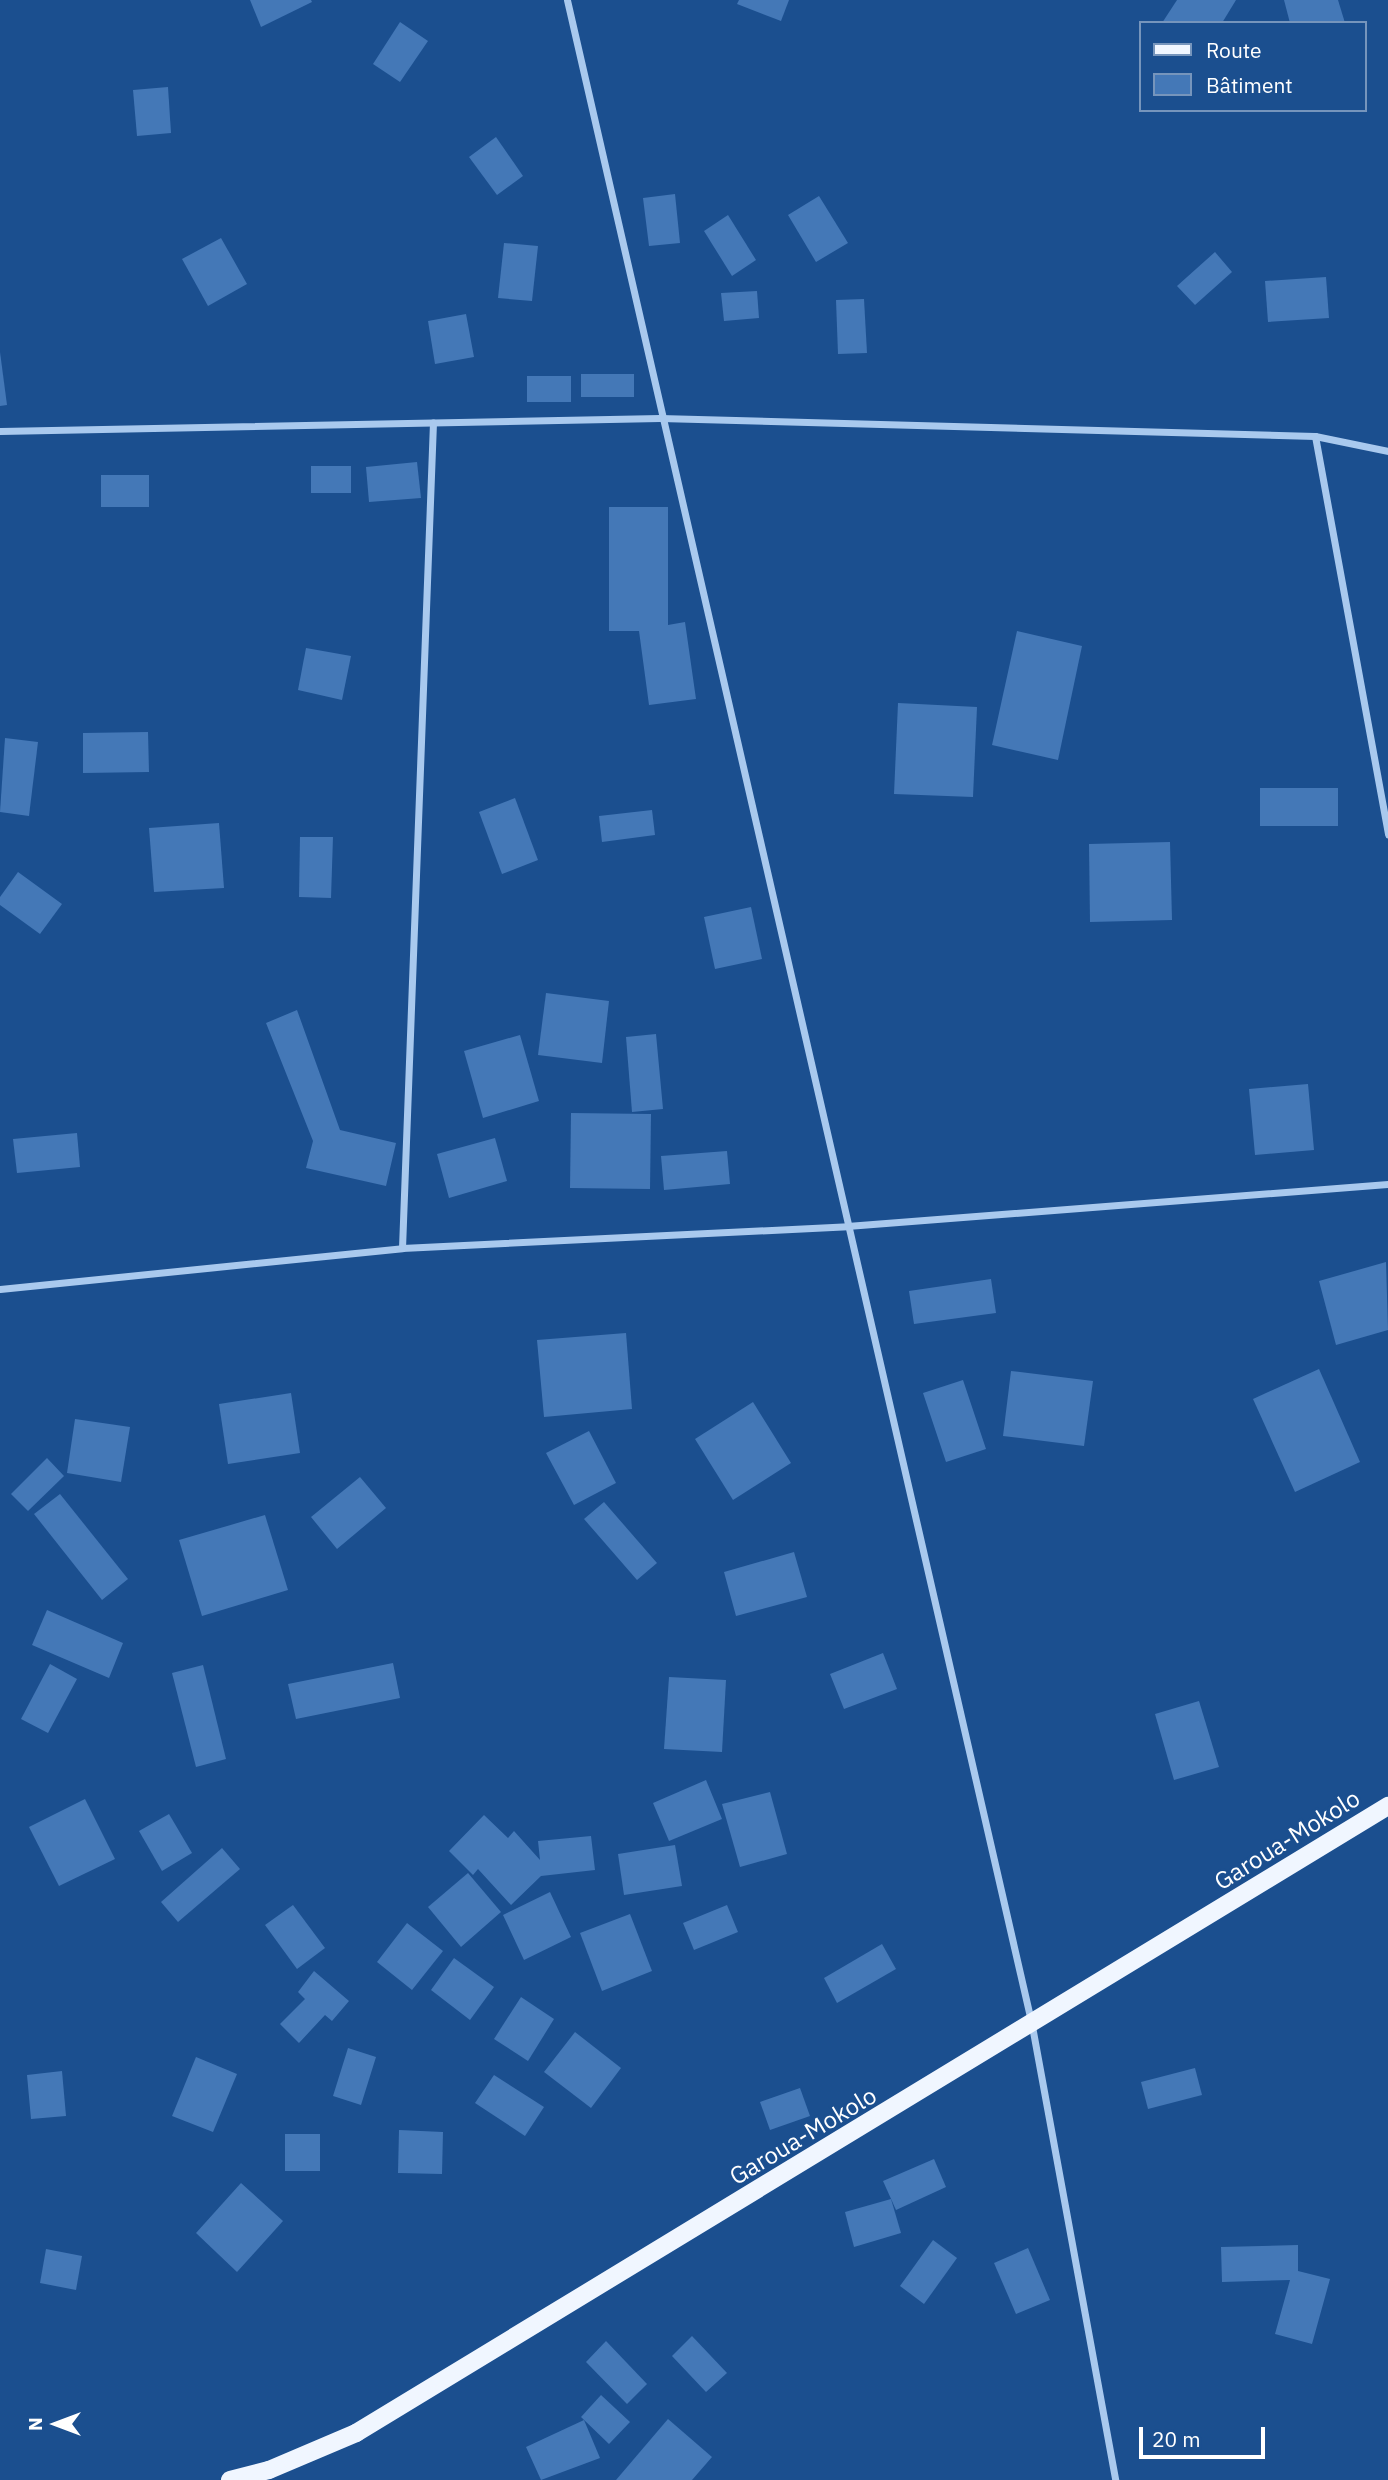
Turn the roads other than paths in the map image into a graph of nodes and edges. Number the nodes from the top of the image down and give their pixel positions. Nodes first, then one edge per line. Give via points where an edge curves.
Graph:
1 (567, 0) edge
2 (660, 418) junction
3 (433, 423) junction
4 (0, 431) edge
5 (1315, 436) junction
6 (1388, 451) edge
7 (1388, 834) edge
8 (1388, 1184) edge
9 (847, 1226) junction
10 (402, 1248) junction
11 (0, 1289) edge
12 (1388, 1806) edge
13 (1032, 2026) junction
14 (230, 2480) edge
15 (1115, 2480) edge

1 - 2 street
2 - 3 street
2 - 5 street
2 - 9 street
3 - 4 street
3 - 10 street
5 - 6 street
5 - 7 street
8 - 9 street
9 - 10 street
9 - 13 street
10 - 11 street
12 - 13 main road, Garoua-Mokolo
13 - 14 main road, Garoua-Mokolo via 356,2433 269,2470
13 - 15 street

